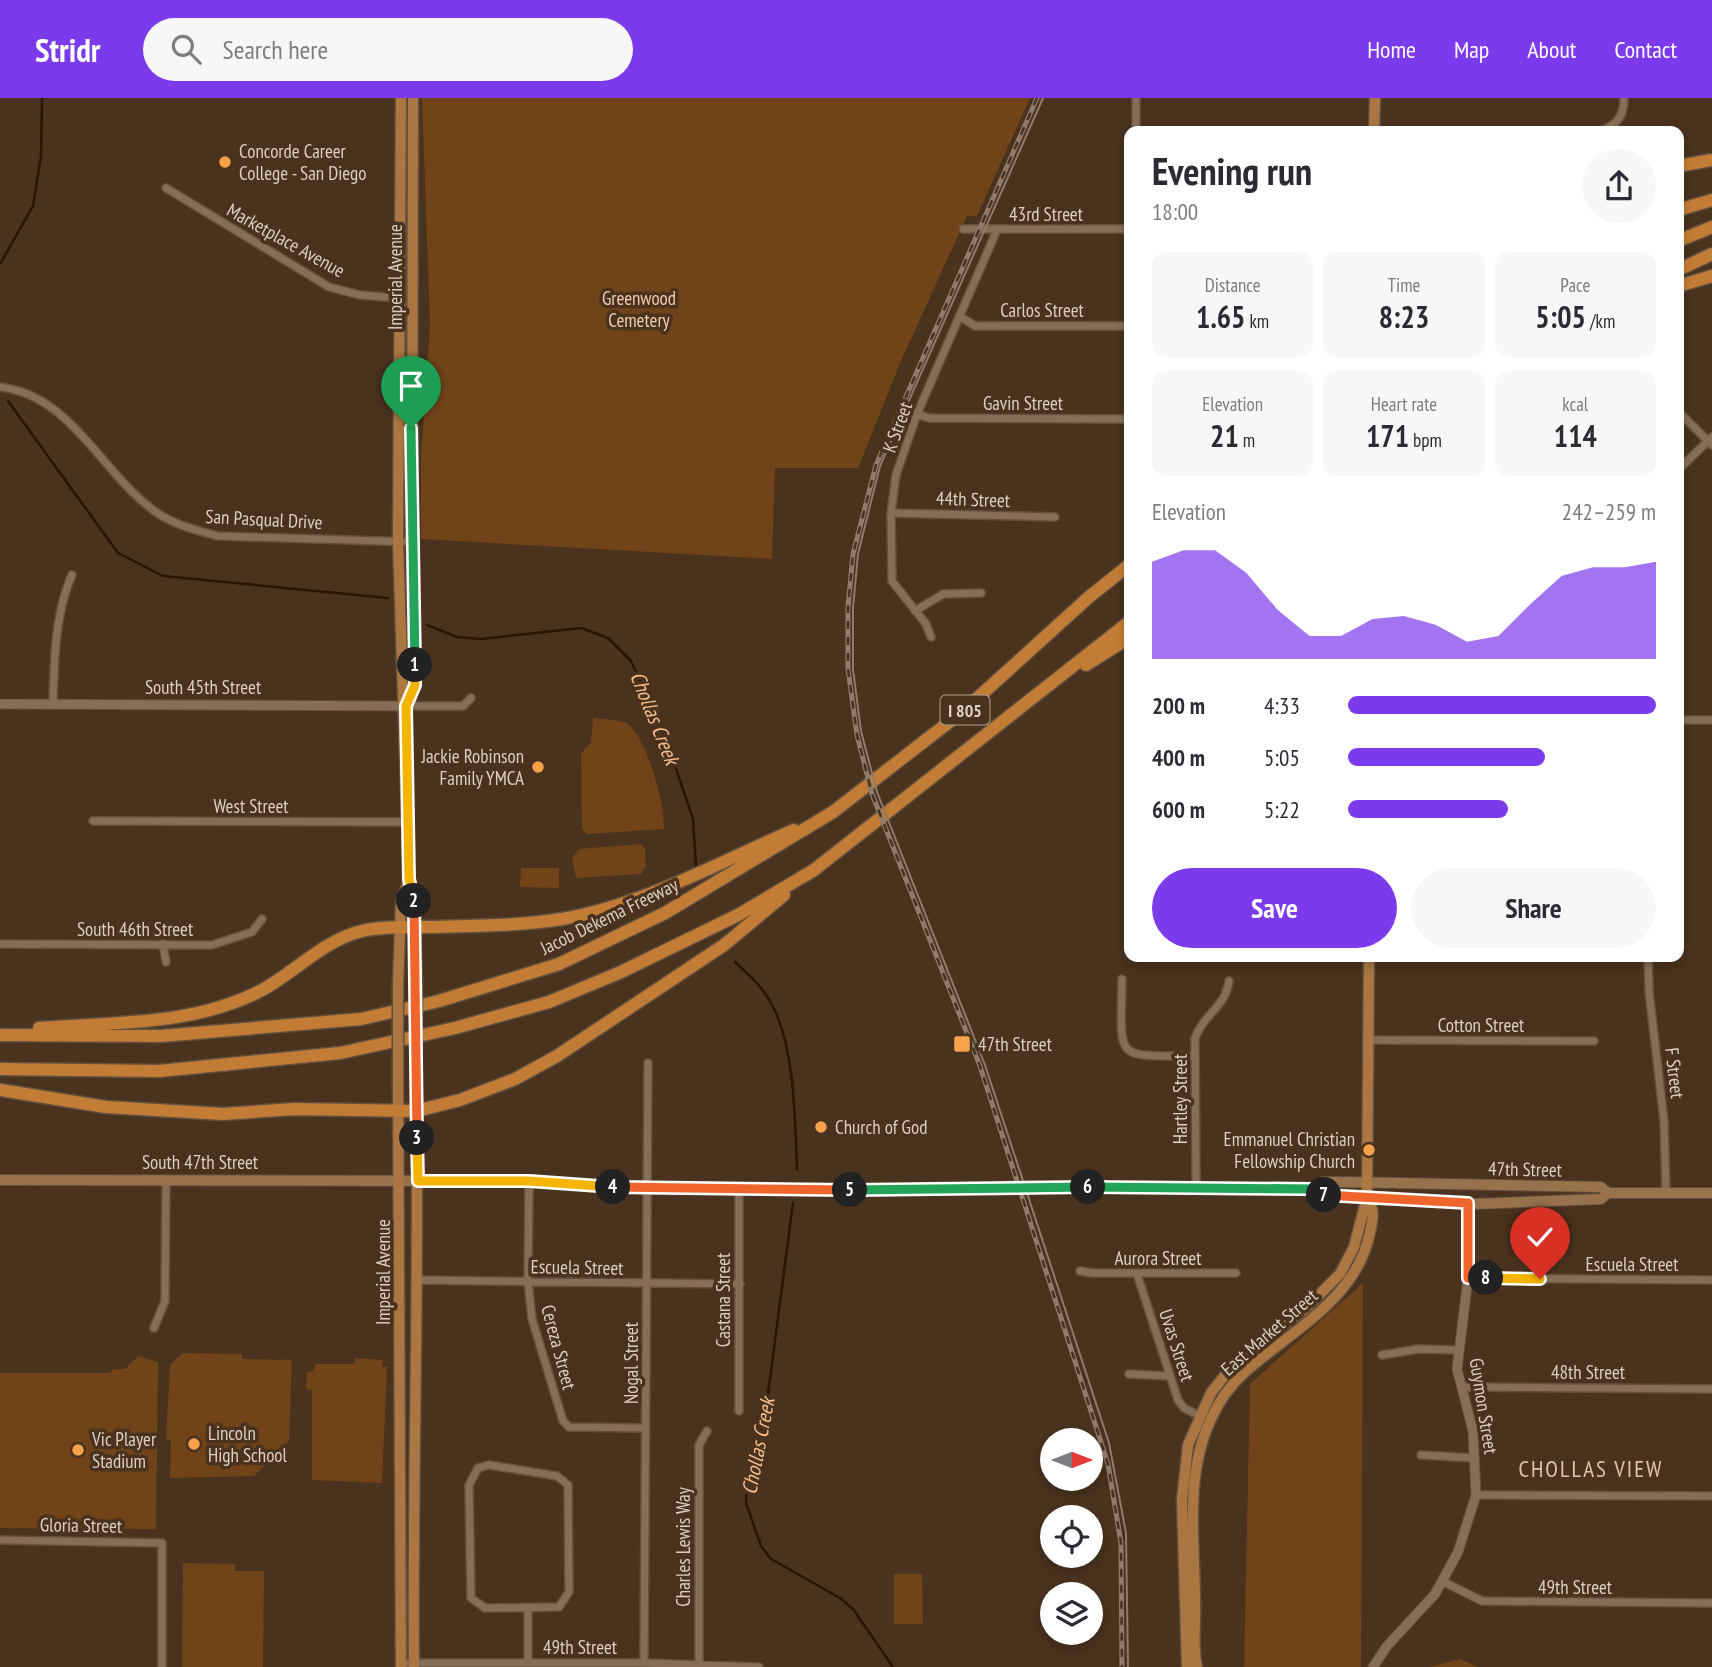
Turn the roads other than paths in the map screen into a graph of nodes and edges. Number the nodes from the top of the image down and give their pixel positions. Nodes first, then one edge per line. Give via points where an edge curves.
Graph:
1 (401, 98) edge
2 (413, 98) edge
3 (1136, 98) edge
4 (1375, 98) edge
5 (1624, 98) edge
6 (1136, 126) edge
7 (1374, 126) edge
8 (1613, 126) edge
9 (1712, 152) edge
10 (1712, 160) edge
11 (1684, 164) edge
12 (1684, 165) edge
13 (166, 188) dead end
14 (1712, 200) edge
15 (1684, 208) edge
16 (1712, 228) edge
17 (963, 229) dead end
18 (1124, 229) edge
19 (996, 230) junction
20 (1684, 240) edge
21 (1712, 254) edge
22 (1684, 267) edge
23 (1712, 276) edge
24 (1684, 284) edge
25 (398, 298) junction
26 (959, 316) junction
27 (1124, 326) edge
28 (0, 387) edge
29 (917, 414) junction
30 (1684, 416) edge
31 (1124, 419) edge
32 (1711, 441) edge
33 (1684, 465) edge
34 (891, 513) junction
35 (1055, 517) dead end
36 (398, 541) junction
37 (411, 542) junction
38 (1124, 562) edge
39 (1124, 569) edge
40 (72, 575) dead end
41 (981, 593) dead end
42 (1088, 597) junction
43 (915, 611) junction
44 (1124, 626) edge
45 (931, 637) dead end
46 (1124, 641) edge
47 (471, 698) dead end
48 (1029, 700) junction
49 (0, 704) edge
50 (53, 704) junction
51 (406, 706) junction
52 (1684, 720) edge
53 (1712, 720) edge
54 (833, 813) junction
55 (93, 821) dead end
56 (408, 822) junction
57 (814, 870) junction
58 (409, 879) junction
59 (262, 919) dead end
60 (399, 928) junction
61 (415, 928) junction
62 (0, 944) edge
63 (163, 944) junction
64 (166, 962) dead end
65 (1369, 962) edge
66 (1648, 962) edge
67 (1122, 979) dead end
68 (1229, 981) dead end
69 (0, 1033) edge
70 (1368, 1040) junction
71 (1594, 1041) dead end
72 (1195, 1056) junction
73 (648, 1063) dead end
74 (0, 1069) edge
75 (0, 1090) edge
76 (398, 1109) junction
77 (416, 1111) junction
78 (0, 1180) edge
79 (166, 1180) junction
80 (400, 1180) junction
81 (418, 1181) junction
82 (529, 1181) junction
83 (1368, 1182) junction
84 (1196, 1186) junction
85 (647, 1189) junction
86 (739, 1189) junction
87 (1315, 1189) junction
88 (1608, 1193) junction
89 (1666, 1193) junction
90 (1712, 1194) edge
91 (1367, 1197) junction
92 (1468, 1203) junction
93 (1080, 1270) dead end
94 (1236, 1273) dead end
95 (1137, 1274) junction
96 (1468, 1278) junction
97 (415, 1280) junction
98 (1712, 1280) edge
99 (528, 1282) junction
100 (647, 1283) junction
101 (740, 1284) junction
102 (154, 1328) dead end
103 (1457, 1350) junction
104 (1382, 1355) dead end
105 (1129, 1374) dead end
106 (1170, 1376) junction
107 (1464, 1387) junction
108 (1712, 1389) edge
109 (739, 1411) dead end
110 (1200, 1416) junction
111 (646, 1428) junction
112 (707, 1431) dead end
113 (1421, 1455) dead end
114 (1475, 1458) junction
115 (1194, 1476) junction
116 (1476, 1495) junction
117 (1712, 1496) edge
118 (0, 1539) edge
119 (1443, 1581) junction
120 (1712, 1603) edge
121 (528, 1608) junction
122 (528, 1662) junction
123 (644, 1663) junction
124 (699, 1664) junction
125 (401, 1665) edge
126 (414, 1665) edge
127 (162, 1667) edge
128 (759, 1667) edge
129 (1187, 1667) edge
130 (1196, 1667) edge
131 (1373, 1667) edge

1 - 25 main road, Imperial Avenue
2 - 37 main road, Imperial Avenue
3 - 6 street
4 - 7 main road
5 - 8 street via 1624,112
9 - 11 highway
10 - 12 highway, bridge
13 - 25 street, Marketplace Avenue via 329,287
14 - 15 highway
16 - 20 highway
17 - 19 street, 43rd Street
18 - 19 street, 43rd Street
19 - 26 street, K Street
21 - 22 highway
23 - 24 highway
25 - 36 main road, Imperial Avenue
26 - 27 street, Carlos Street via 975,326
26 - 29 street, K Street
28 - 36 street, San Pasqual Drive via 41,398 135,494 163,516 197,531 218,536
29 - 31 street, Gavin Street via 929,418
29 - 34 street, K Street via 897,475
30 - 32 street
32 - 33 street
34 - 35 street, 44th Street
34 - 43 street, K Street via 892,581
36 - 37 street, San Pasqual Drive
36 - 51 main road, Imperial Avenue
37 - 51 main road, Imperial Avenue via 415,685
38 - 42 highway
39 - 42 highway, Jacob Dekema Freeway / I 805
40 - 50 street via 63,594 54,653
41 - 43 street via 943,594
42 - 54 highway, Jacob Dekema Freeway / I 805 via 962,712
43 - 45 street, K Street
44 - 48 highway, I 805
46 - 48 highway
47 - 51 street via 463,706
48 - 57 highway, I 805
49 - 50 street, South 45th Street
50 - 51 street, South 45th Street
51 - 56 main road, Imperial Avenue
52 - 53 street
54 - 61 highway via 640,897 563,919
54 - 69 highway, Jacob Dekema Freeway / I 805 via 619,937 559,964 439,1001 361,1019 224,1032 161,1036
55 - 56 street, West Street
56 - 58 main road, Imperial Avenue
57 - 74 highway, I 805 via 738,915 621,972 549,1002 455,1028 340,1053 245,1064 159,1071
57 - 77 highway via 724,944 558,1056 515,1079
58 - 60 main road, Imperial Avenue
58 - 61 main road, Imperial Avenue
59 - 63 street, South 46th Street via 252,932 212,945
60 - 61 highway
60 - 69 highway via 361,931 332,944 260,991 178,1018
60 - 76 main road, Imperial Avenue, bridge
61 - 77 main road, Imperial Avenue, bridge
62 - 63 street, South 46th Street
63 - 64 street
65 - 70 main road, East Market Street
66 - 89 street, F Street via 1664,1121
67 - 72 street via 1121,1041 1127,1052
68 - 72 street, Hartley Street via 1227,997 1201,1022
70 - 71 street, Cotton Street
70 - 83 main road, East Market Street
72 - 84 street, Hartley Street
73 - 85 street, Nogal Street
75 - 76 highway via 106,1107 223,1114
76 - 77 highway
76 - 80 main road, Imperial Avenue
77 - 81 main road, Imperial Avenue
78 - 79 main road, South 47th Street
79 - 80 main road, South 47th Street
79 - 102 street via 165,1301
80 - 81 main road, 47th Street
80 - 125 main road, Imperial Avenue
81 - 82 main road, 47th Street
81 - 97 main road, Imperial Avenue
82 - 85 main road, 47th Street
82 - 99 street, Cereza Street
83 - 87 main road, 47th Street via 1323,1182
83 - 88 main road, 47th Street via 1601,1187
83 - 91 main road, East Market Street
84 - 86 main road, 47th Street
84 - 87 main road, 47th Street
85 - 86 main road, 47th Street
85 - 100 street, Nogal Street
86 - 101 street, Castana Street
87 - 91 main road, 47th Street via 1323,1195
88 - 89 main road, 47th Street
88 - 92 main road, 47th Street via 1601,1199
89 - 90 main road, 47th Street
91 - 92 main road, 47th Street
91 - 110 main road, East Market Street via 1354,1247 1340,1274 1306,1308 1233,1365
91 - 115 main road, East Market Street via 1373,1219 1353,1276 1334,1300 1244,1373 1224,1395 1210,1421
92 - 96 street, Guymon Street
93 - 95 street, Aurora Street
94 - 95 street, Aurora Street
95 - 106 street, Uvas Street
96 - 98 street, Escuela Street
96 - 103 street, Guymon Street
97 - 99 street, Escuela Street
97 - 126 main road, Imperial Avenue
99 - 100 street, Escuela Street
99 - 111 street, Cereza Street via 532,1319 563,1421 569,1427
100 - 101 street, Escuela Street
100 - 111 street, Nogal Street
101 - 109 street, Castana Street
103 - 104 street via 1419,1349
103 - 107 street, Guymon Street via 1457,1369
105 - 106 street
106 - 110 street, Uvas Street via 1184,1408
107 - 108 street, 48th Street
107 - 114 street, Guymon Street
110 - 115 main road via 1192,1457
110 - 129 main road, East Market Street via 1183,1474
111 - 123 street, Nogal Street
112 - 124 street, Charles Lewis Way via 699,1445
113 - 114 street
114 - 116 street, Guymon Street
115 - 130 main road, East Market Street
116 - 117 street
116 - 119 street, Guymon Street via 1458,1552
118 - 127 street, Gloria Street via 162,1543
119 - 120 street, 49th Street via 1490,1601
119 - 131 street, Guymon Street
121 - 121 street via 485,1608 476,1604 470,1592 469,1485 478,1468 489,1465 557,1476 570,1492 568,1598 562,1605
121 - 122 street
122 - 123 street, 49th Street
122 - 126 street, 49th Street
123 - 124 street, 49th Street
124 - 128 street, 49th Street
125 - 126 street, 49th Street

